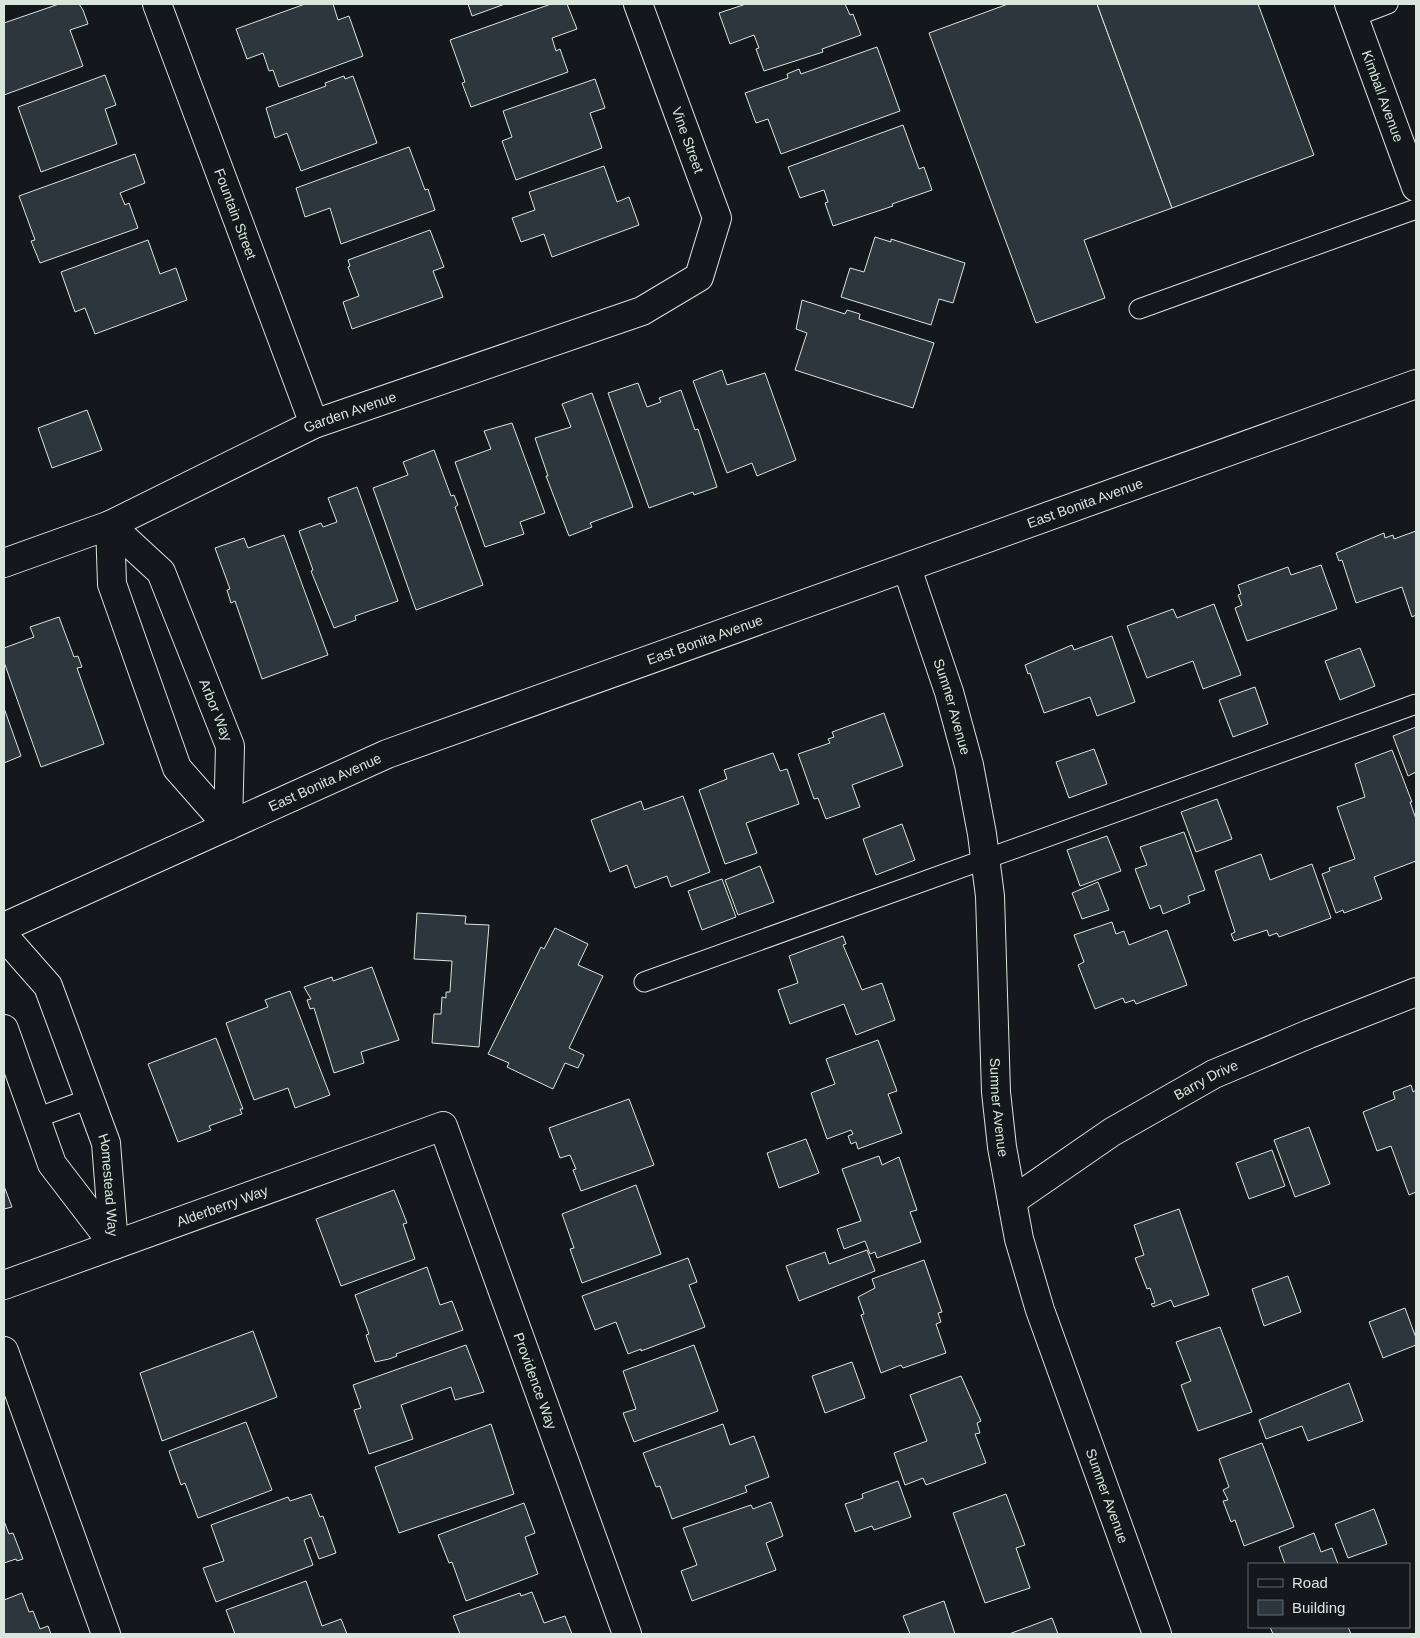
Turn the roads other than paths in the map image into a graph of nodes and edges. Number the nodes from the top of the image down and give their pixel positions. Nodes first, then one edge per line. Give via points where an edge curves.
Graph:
1 (157, 4) edge
2 (638, 4) edge
3 (1388, 4) edge
4 (1351, 10) edge
5 (1416, 187) edge
6 (1416, 209) edge
7 (699, 276) joint
8 (1139, 309) dead end
9 (1416, 384) edge
10 (314, 424) junction
11 (110, 525) junction
12 (4, 563) edge
13 (907, 568) junction
14 (1416, 704) edge
15 (228, 826) junction
16 (986, 858) junction
17 (4, 926) edge
18 (4, 936) edge
19 (644, 982) dead end
20 (1416, 992) edge
21 (4, 1029) edge
22 (89, 1099) junction
23 (36, 1118) junction
24 (443, 1126) joint
25 (1012, 1201) junction
26 (114, 1245) junction
27 (4, 1285) edge
28 (4, 1351) edge
29 (106, 1634) edge
30 (627, 1634) edge
31 (1157, 1634) edge

1 - 10 street, Fountain Street
2 - 7 street, Vine Street via 717,218
3 - 4 lane
4 - 5 street, Kimball Avenue
6 - 8 lane
7 - 10 street, Garden Avenue via 642,311
9 - 13 street, East Bonita Avenue
10 - 11 street, Garden Avenue
11 - 12 street, Garden Avenue
11 - 15 street via 112,584 177,768
11 - 15 street, Arbor Way via 161,572 230,746
13 - 15 street, East Bonita Avenue via 386,754
13 - 16 street, Sumner Avenue via 949,692 969,765
14 - 16 lane
15 - 17 street, East Bonita Avenue
16 - 19 lane
16 - 25 street, Sumner Avenue via 996,1092
18 - 22 street, Homestead Way via 48,986
20 - 25 street, Barry Drive via 1214,1074 1112,1132
21 - 23 street, Homestead Way
22 - 23 lane
22 - 26 street, Homestead Way via 106,1143
23 - 26 street, Homestead Way via 52,1164
24 - 26 street, Alderberry Way
24 - 30 street, Providence Way
25 - 31 street, Sumner Avenue via 1019,1239 1040,1310
26 - 27 street, Alderberry Way
28 - 29 street

